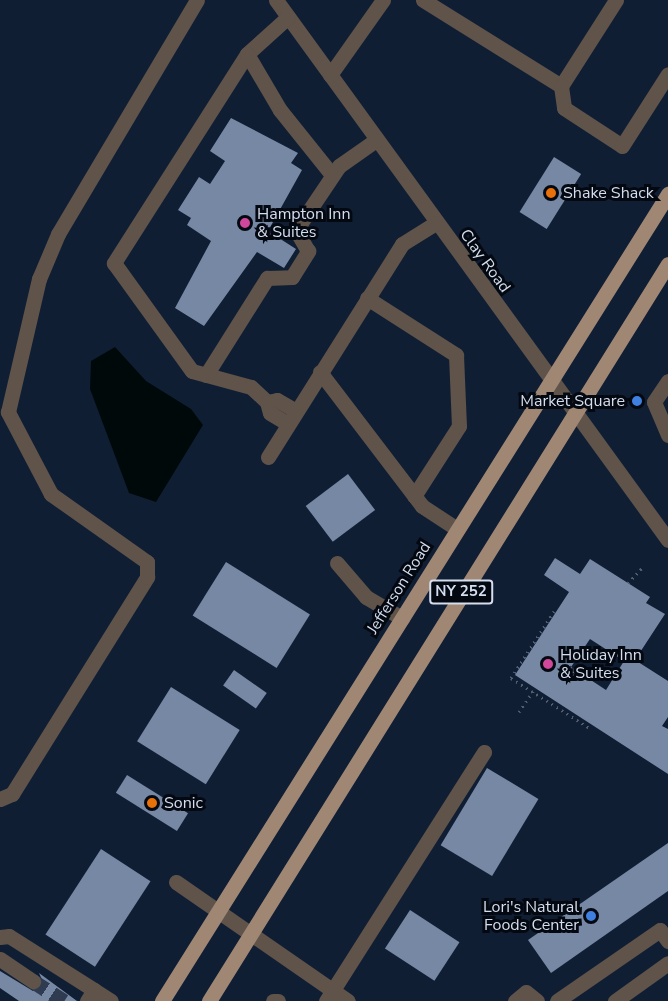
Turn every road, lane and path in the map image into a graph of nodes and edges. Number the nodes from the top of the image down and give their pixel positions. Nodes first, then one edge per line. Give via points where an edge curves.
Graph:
1 (197, 0) edge
2 (276, 0) edge
3 (383, 0) edge
4 (423, 0) edge
5 (616, 0) edge
6 (288, 17) junction
7 (247, 54) junction
8 (668, 74) edge
9 (330, 75) junction
10 (561, 86) junction
11 (376, 140) junction
12 (332, 175) junction
13 (668, 194) edge
14 (435, 223) junction
15 (668, 264) edge
16 (367, 298) junction
17 (320, 372) junction
18 (206, 375) junction
19 (550, 378) junction
20 (668, 381) edge
21 (574, 412) junction
22 (4, 414) edge
23 (292, 418) junction
24 (668, 435) edge
25 (268, 457) dead end
26 (414, 496) junction
27 (457, 529) junction
28 (668, 540) edge
29 (337, 562) dead end
30 (642, 568) dead end
31 (628, 583) dead end
32 (554, 611) dead end
33 (402, 618) junction
34 (533, 690) junction
35 (519, 712) dead end
36 (591, 729) dead end
37 (484, 752) dead end
38 (0, 799) edge
39 (176, 882) dead end
40 (220, 911) junction
41 (251, 933) junction
42 (0, 937) edge
43 (668, 941) edge
44 (0, 959) edge
45 (668, 963) edge
46 (33, 981) tunnel mouth
47 (91, 996) edge
48 (329, 996) edge
49 (111, 1001) edge
50 (162, 1001) edge
51 (209, 1001) edge
52 (273, 1001) edge
53 (278, 1001) edge
54 (348, 1001) edge
55 (514, 1001) edge
56 (537, 1001) edge
57 (557, 1001) edge
58 (615, 1001) edge

1 - 22 street via 58,234 39,279
2 - 6 street, Clay Road
3 - 9 street
4 - 10 street
5 - 10 street
6 - 7 street
6 - 9 street, Clay Road
7 - 12 street via 280,110
7 - 18 street via 114,262 184,363
8 - 10 street via 622,146 564,108
9 - 11 street, Clay Road
11 - 12 street
11 - 14 street, Clay Road
12 - 18 street via 296,230 308,251 292,277 267,278
13 - 19 main road, Jefferson Road / NY 252
14 - 16 street via 402,244
14 - 19 street, Clay Road
15 - 21 main road, NY 252
16 - 17 street
16 - 26 street via 456,355 459,426
17 - 23 street
17 - 26 street
18 - 23 street via 251,387 267,402 277,400
19 - 21 street, Clay Road
19 - 27 main road, Jefferson Road / NY 252
20 - 24 street via 654,402
21 - 28 street, Clay Road
21 - 41 main road, NY 252
22 - 38 street via 51,494 147,562 147,577 12,794
23 - 25 street
26 - 27 street
27 - 33 main road, Jefferson Road / NY 252
29 - 33 street via 366,597
30 - 31 path
32 - 34 path via 512,678
33 - 40 main road, Jefferson Road / NY 252
34 - 35 path
34 - 36 path
37 - 48 street
39 - 40 street
40 - 41 street
40 - 50 main road, Jefferson Road / NY 252
41 - 48 street
41 - 51 main road, NY 252
42 - 47 street via 9,936
43 - 57 street via 660,930
44 - 46 street
45 - 58 street
47 - 49 street
48 - 54 street
52 - 53 street
55 - 56 street via 526,992

